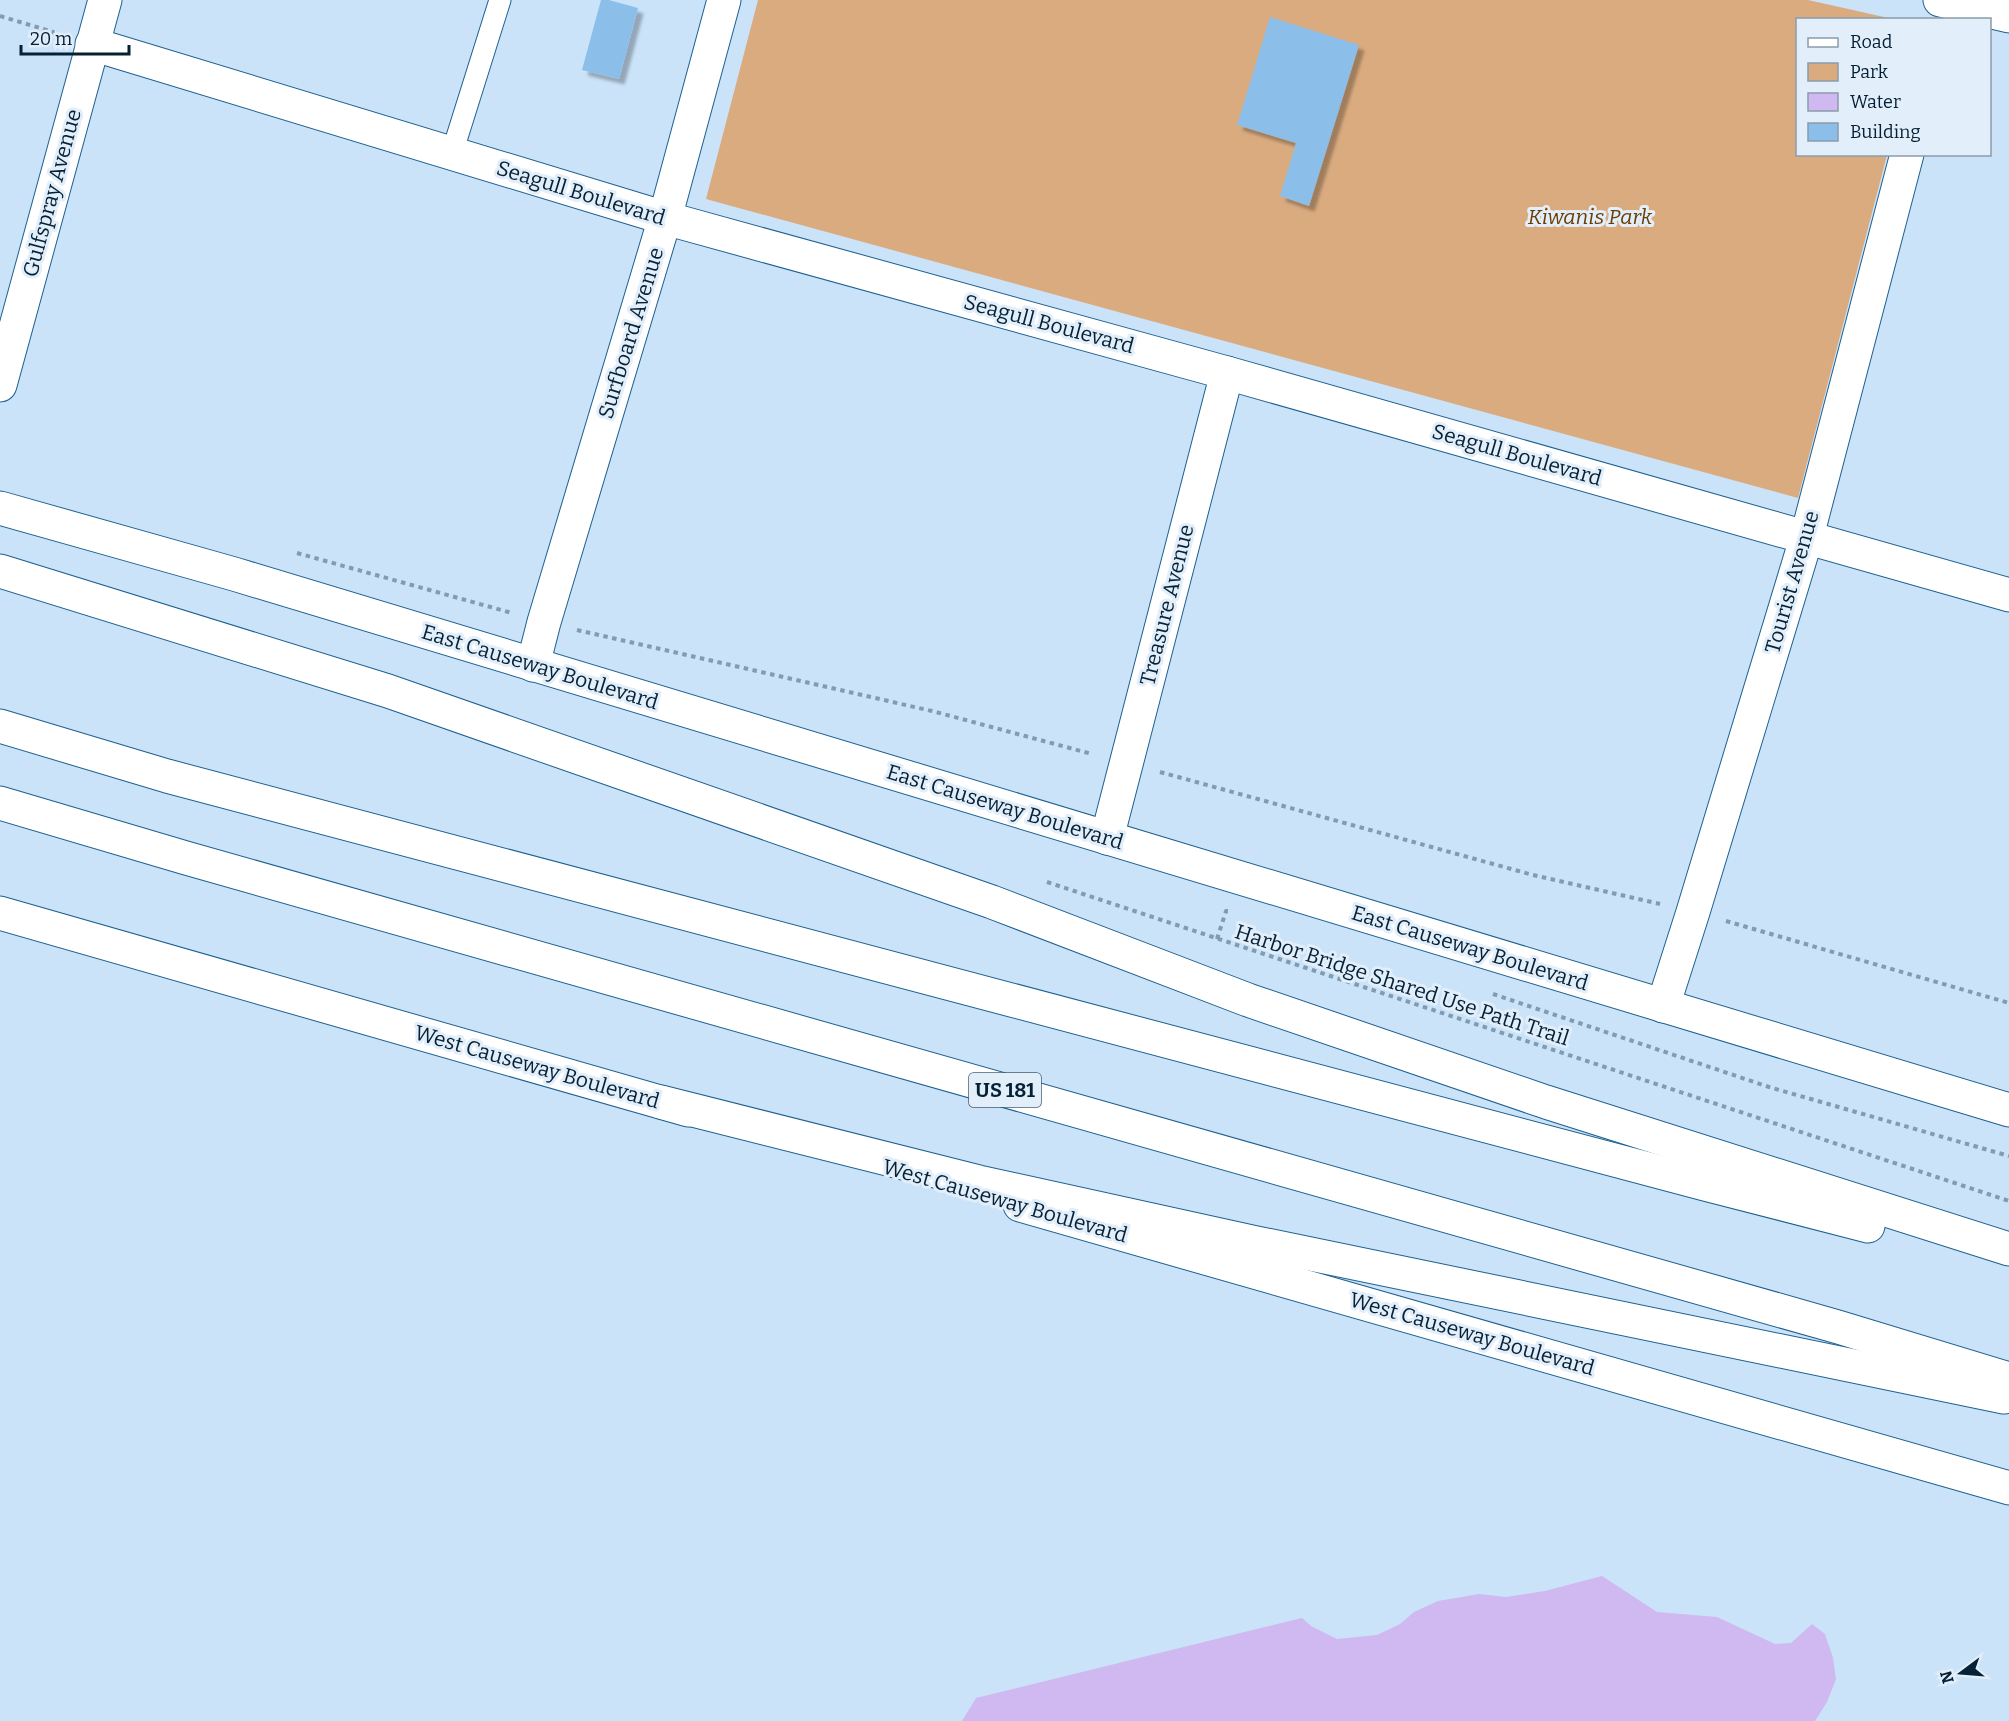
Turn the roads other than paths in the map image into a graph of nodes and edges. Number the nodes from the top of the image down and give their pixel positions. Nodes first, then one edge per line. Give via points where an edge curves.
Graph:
1 (105, 0) edge
2 (500, 0) edge
3 (724, 0) edge
4 (1943, 7) edge
5 (2009, 16) edge
6 (92, 44) junction
7 (452, 153) junction
8 (1906, 156) edge
9 (665, 218) junction
10 (1227, 373) junction
11 (0, 385) edge
12 (0, 508) edge
13 (1807, 536) junction
14 (0, 571) edge
15 (2009, 595) edge
16 (533, 665) junction
17 (0, 726) edge
18 (0, 803) edge
19 (1107, 838) junction
20 (0, 913) edge
21 (1663, 1006) junction
22 (661, 1102) junction
23 (2009, 1110) edge
24 (2009, 1249) edge
25 (2009, 1262) edge
26 (2009, 1378) edge
27 (2009, 1399) edge
28 (2009, 1488) edge

1 - 6 main road, Gulfspray Avenue
2 - 7 lane
3 - 9 main road, Surfboard Avenue
4 - 5 main road
6 - 7 main road, Seagull Boulevard
6 - 11 main road, Gulfspray Avenue
7 - 9 main road, Seagull Boulevard
8 - 13 main road, Tourist Avenue
9 - 10 main road, Seagull Boulevard
9 - 16 main road, Surfboard Avenue
10 - 13 main road, Seagull Boulevard
10 - 19 main road, Treasure Avenue
12 - 16 main road, East Causeway Boulevard
13 - 15 main road, Seagull Boulevard
13 - 21 main road, Tourist Avenue
14 - 24 main road via 388,691 992,902 1248,1000 1513,1091
16 - 19 main road, East Causeway Boulevard
17 - 25 main road via 166,776 1705,1185
18 - 26 main road, US 181
19 - 21 main road, East Causeway Boulevard
20 - 22 main road, West Causeway Boulevard
21 - 23 main road, East Causeway Boulevard
22 - 27 main road via 979,1182
22 - 28 main road, West Causeway Boulevard

